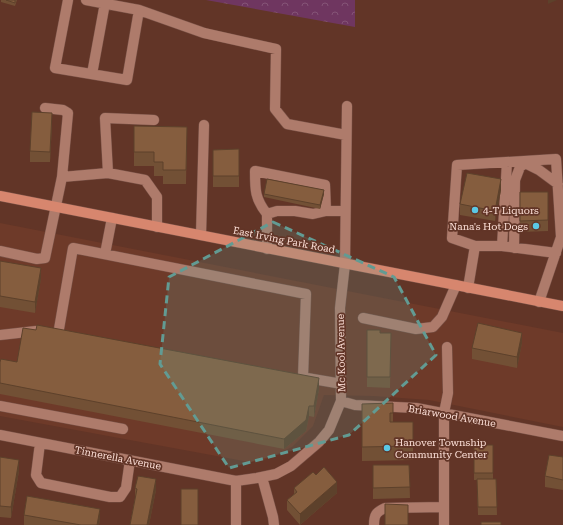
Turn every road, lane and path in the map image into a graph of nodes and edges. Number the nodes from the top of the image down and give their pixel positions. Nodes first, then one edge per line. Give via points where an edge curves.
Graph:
1 (68, 0) edge
2 (86, 0) edge
3 (104, 3) junction
4 (140, 10) junction
5 (92, 74) junction
6 (346, 106) dead end
7 (46, 108) dead end
8 (154, 120) dead end
9 (204, 125) dead end
10 (346, 135) junction
11 (507, 162) junction
12 (108, 173) junction
13 (62, 177) junction
14 (558, 184) junction
15 (0, 196) edge
16 (56, 207) junction
17 (326, 211) junction
18 (345, 211) junction
19 (267, 214) junction
20 (112, 218) junction
21 (157, 227) junction
22 (201, 235) junction
23 (475, 246) junction
24 (502, 246) junction
25 (267, 248) junction
26 (514, 248) junction
27 (0, 251) edge
28 (556, 253) junction
29 (104, 254) junction
30 (345, 264) junction
31 (456, 286) junction
32 (468, 288) junction
33 (539, 302) junction
34 (563, 306) edge
35 (363, 318) dead end
36 (0, 335) edge
37 (447, 347) dead end
38 (342, 384) junction
39 (341, 401) junction
40 (0, 406) edge
41 (444, 413) junction
42 (123, 429) dead end
43 (0, 435) edge
44 (563, 436) edge
45 (40, 443) junction
46 (130, 460) junction
47 (262, 477) junction
48 (236, 481) junction
49 (444, 507) junction
50 (236, 525) edge
51 (274, 525) edge
52 (374, 525) edge
53 (444, 525) edge

1 - 5 street via 55,68
2 - 3 street
3 - 4 street
3 - 5 street
4 - 5 street via 127,80
4 - 10 street via 204,33 276,49 275,109 287,124
6 - 10 street, Mc Kool Avenue
7 - 13 street via 68,113
8 - 12 street via 104,118
9 - 22 street
10 - 18 street, Mc Kool Avenue
11 - 14 street via 556,159
11 - 23 street via 457,165 452,238
11 - 24 street
12 - 13 street
12 - 21 street via 145,180 157,197
13 - 16 street
14 - 26 street via 525,163 520,167 515,180
14 - 28 street via 561,237
15 - 16 main road, East Irving Park Road
16 - 20 main road, East Irving Park Road
16 - 27 street via 45,258 37,259
17 - 18 street
17 - 19 street via 313,214 277,211
17 - 19 street via 326,185 255,171 255,190 259,204
18 - 30 street, Mc Kool Avenue
19 - 25 street
20 - 21 main road, East Irving Park Road
20 - 29 street
21 - 22 main road, East Irving Park Road
22 - 25 main road, East Irving Park Road
23 - 24 street
23 - 32 street
24 - 26 street
25 - 30 main road, East Irving Park Road
26 - 28 street
28 - 33 street
29 - 36 street via 74,248 55,330
29 - 38 street via 306,294 299,376
30 - 31 main road, East Irving Park Road
30 - 38 street, Mc Kool Avenue via 340,308
31 - 32 main road, East Irving Park Road
31 - 35 street via 442,317 433,327 416,329
32 - 33 main road, East Irving Park Road
33 - 34 main road, East Irving Park Road
37 - 41 street via 448,393
38 - 39 street, Mc Kool Avenue
39 - 41 street, Briarwood Avenue
39 - 47 street, Mc Kool Avenue via 329,430 319,442 291,466 276,474
40 - 42 street
41 - 44 street, Briarwood Avenue
41 - 49 street
43 - 45 street, Tinnerella Avenue
45 - 46 street, Tinnerella Avenue
45 - 46 street via 36,475 41,483 110,497 120,497 126,488
46 - 48 street, Tinnerella Avenue
47 - 48 street, Mc Kool Avenue
47 - 51 street
48 - 50 street
49 - 52 street via 385,508 374,516
49 - 53 street

